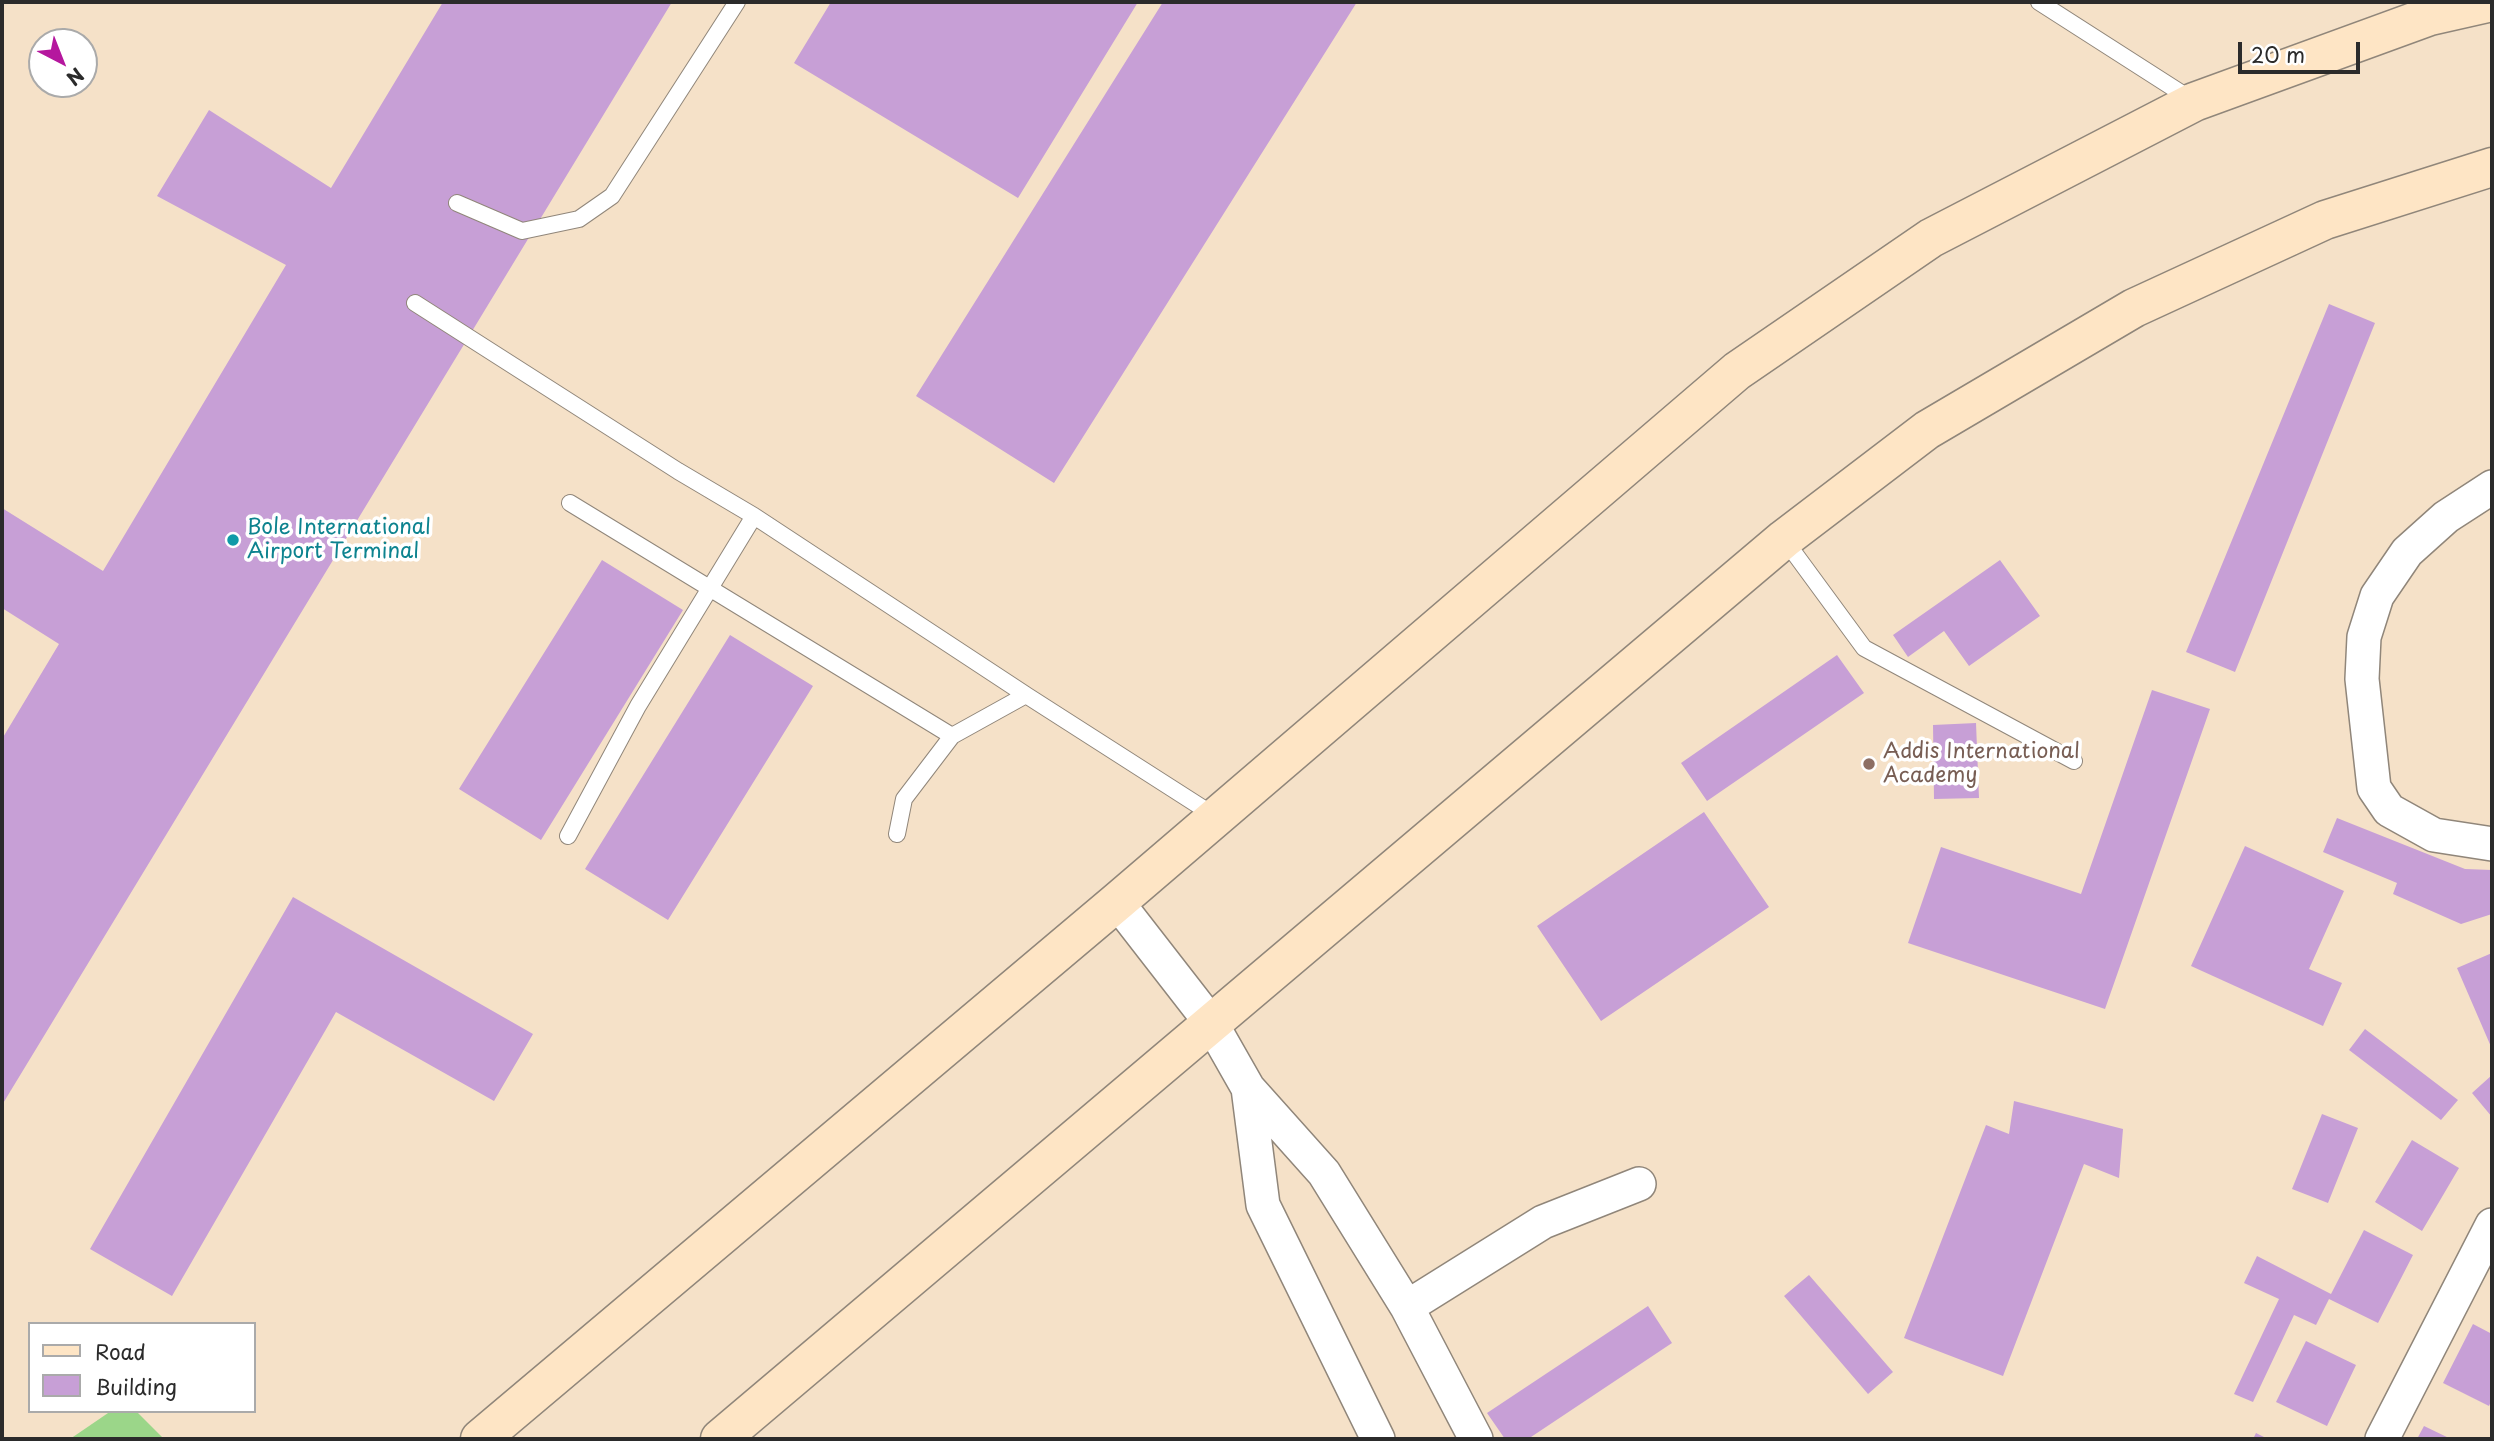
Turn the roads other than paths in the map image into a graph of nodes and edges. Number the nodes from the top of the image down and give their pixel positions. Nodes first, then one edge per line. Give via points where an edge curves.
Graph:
1 (737, 2) edge
2 (2039, 2) edge
3 (2492, 2) edge
4 (2194, 102) junction
5 (2492, 167) edge
6 (457, 202) dead end
7 (415, 303) dead end
8 (2492, 487) edge
9 (570, 503) dead end
10 (754, 516) junction
11 (1784, 539) junction
12 (710, 587) junction
13 (1026, 695) junction
14 (952, 736) junction
15 (2074, 761) dead end
16 (1214, 816) junction
17 (897, 834) dead end
18 (568, 836) dead end
19 (2492, 844) edge
20 (1117, 902) junction
21 (1210, 1023) junction
22 (1248, 1088) junction
23 (1639, 1184) dead end
24 (2492, 1225) edge
25 (1407, 1307) junction
26 (480, 1439) edge
27 (720, 1439) edge
28 (1378, 1439) edge
29 (1475, 1439) edge
30 (2382, 1439) edge

1 - 6 lane via 612,196 579,219 522,231
2 - 4 lane
3 - 4 main road via 2430,16
4 - 16 main road via 1931,238 1737,371
5 - 11 main road via 2325,220 2134,308 1927,430
7 - 10 lane
8 - 19 street via 2446,517 2407,552 2377,596 2364,637 2362,679 2374,788 2389,810 2434,835
9 - 12 lane
10 - 12 lane
10 - 13 lane
11 - 15 lane via 1864,648
11 - 21 main road
12 - 14 lane
12 - 18 lane via 638,706
13 - 14 lane
13 - 16 lane
14 - 17 lane via 904,799
16 - 20 main road
20 - 21 street
20 - 26 main road
21 - 22 street
21 - 27 main road
22 - 25 street via 1324,1173
22 - 28 street via 1263,1205
23 - 25 street via 1543,1222
24 - 30 street
25 - 29 street

